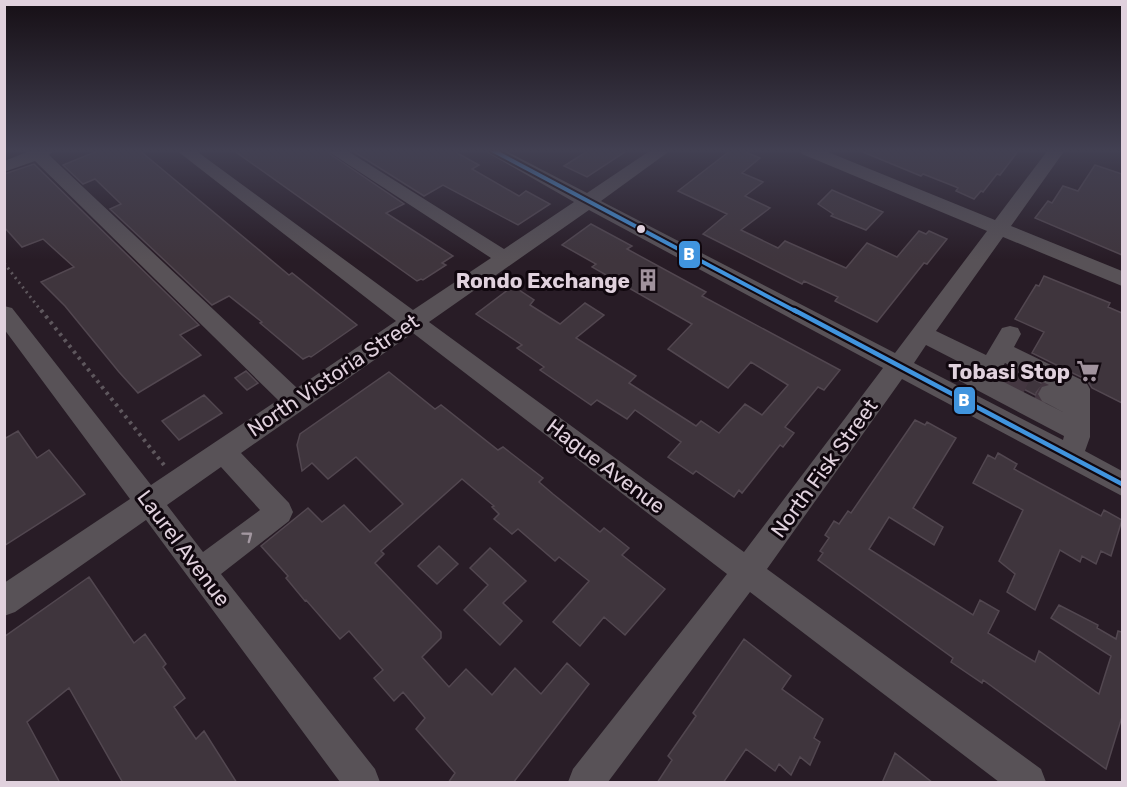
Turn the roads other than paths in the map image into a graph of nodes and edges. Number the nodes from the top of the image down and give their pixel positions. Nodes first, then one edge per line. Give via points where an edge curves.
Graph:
1 (75, 187) edge
2 (233, 187) edge
3 (392, 187) edge
4 (561, 187) edge
5 (611, 187) edge
6 (897, 187) edge
7 (1029, 187) edge
8 (589, 202) junction
9 (998, 228) junction
10 (505, 258) junction
11 (1122, 279) edge
12 (4, 314) edge
13 (412, 320) junction
14 (922, 334) junction
15 (991, 359) junction
16 (898, 366) junction
17 (952, 394) junction
18 (1050, 394) tunnel mouth
19 (295, 402) junction
20 (1078, 419) junction
21 (223, 451) junction
22 (1070, 456) junction
23 (1122, 484) edge
24 (148, 501) junction
25 (201, 571) junction
26 (747, 572) junction
27 (4, 601) edge
28 (362, 783) edge
29 (586, 783) edge
30 (1028, 783) edge

1 - 19 street
2 - 13 street, Hague Avenue
3 - 10 street
4 - 8 street
5 - 8 street, North Victoria Street
6 - 9 street
7 - 9 street, North Fisk Street
8 - 10 street, North Victoria Street
8 - 16 street
9 - 11 street
9 - 14 street, North Fisk Street
10 - 13 street, North Victoria Street
12 - 24 street, Laurel Avenue
13 - 19 street, North Victoria Street
13 - 26 street, Hague Avenue
14 - 15 street
14 - 16 street, North Fisk Street
15 - 17 street
15 - 20 street
15 - 20 street via 1078,388
16 - 17 street
16 - 26 street, North Fisk Street
17 - 22 street
18 - 20 street
19 - 21 street, North Victoria Street
20 - 22 street
21 - 24 street, North Victoria Street
25 -> 21 street via 279,512
22 - 23 street
24 - 25 street, Laurel Avenue
24 - 27 street, North Victoria Street
25 - 28 street, Laurel Avenue
26 - 29 street, North Fisk Street
26 - 30 street, Hague Avenue

